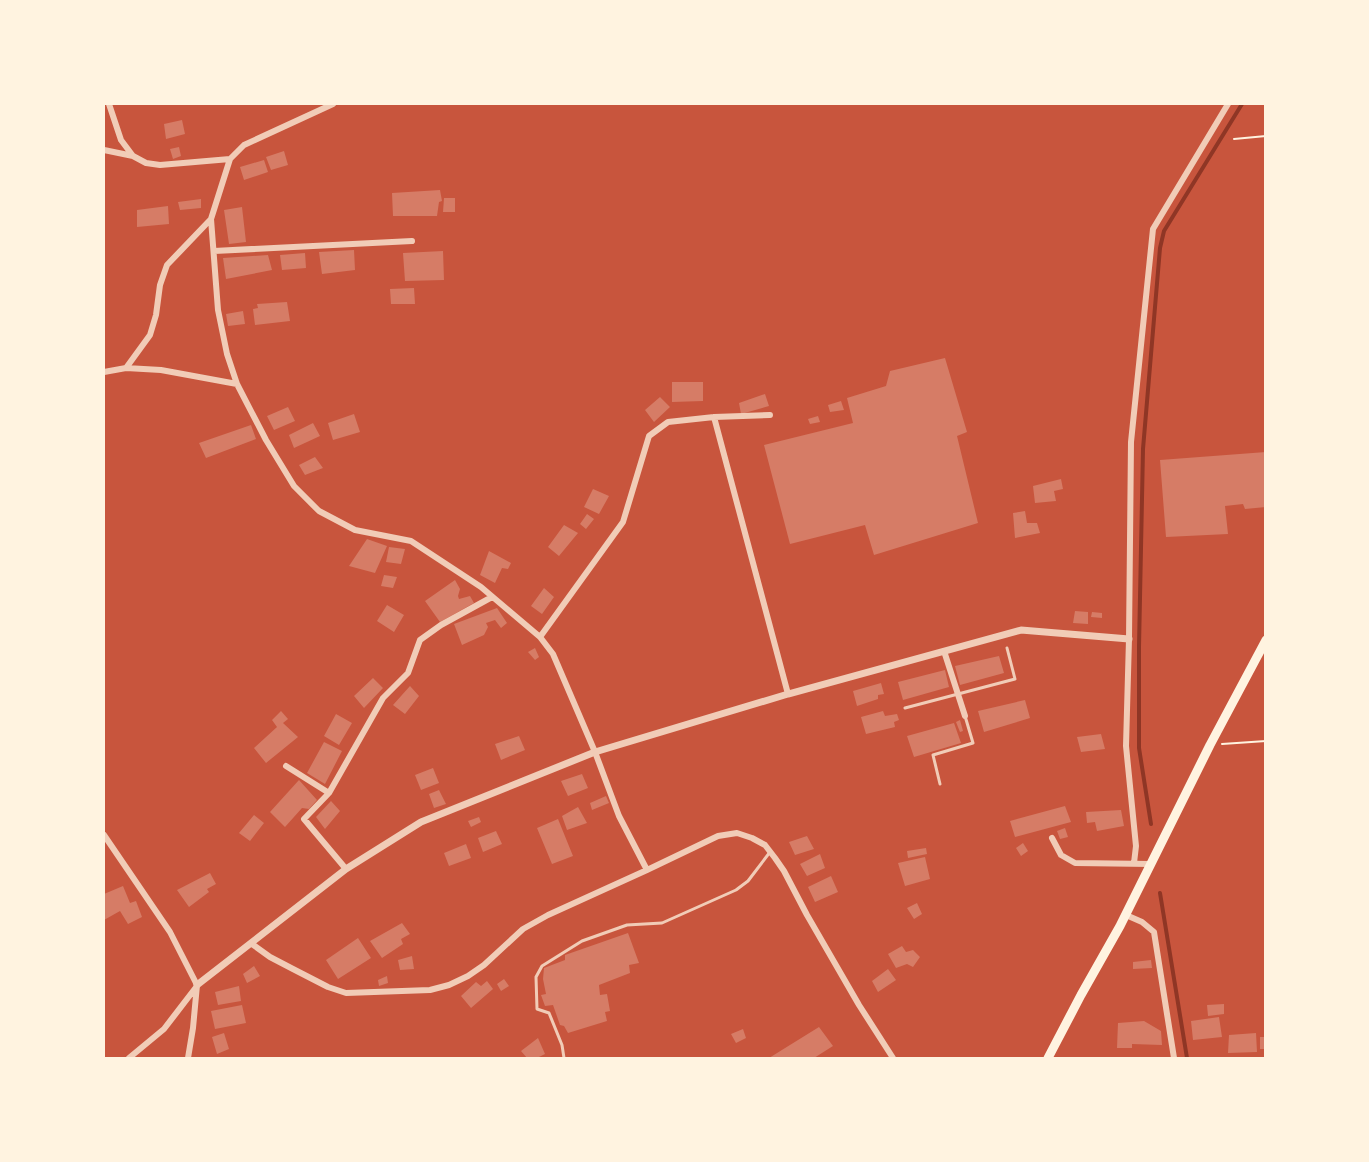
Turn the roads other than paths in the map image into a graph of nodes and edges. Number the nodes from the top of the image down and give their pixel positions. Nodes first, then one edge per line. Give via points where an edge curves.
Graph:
1 (109, 104) edge
2 (333, 104) edge
3 (1228, 104) edge
4 (104, 150) edge
5 (133, 156) junction
6 (230, 159) junction
7 (211, 219) junction
8 (412, 241) dead end
9 (213, 251) junction
10 (126, 368) junction
11 (104, 372) edge
12 (237, 384) junction
13 (770, 415) dead end
14 (714, 417) junction
15 (492, 597) junction
16 (540, 637) junction
17 (1129, 639) junction
18 (1266, 640) edge
19 (1007, 648) dead end
20 (944, 651) junction
21 (788, 694) junction
22 (958, 694) junction
23 (905, 708) dead end
24 (965, 717) joint
25 (595, 752) junction
26 (286, 766) dead end
27 (940, 784) dead end
28 (329, 793) junction
29 (104, 835) edge
30 (1052, 838) dead end
31 (770, 852) junction
32 (1134, 862) junction
33 (1151, 864) junction
34 (346, 869) junction
35 (647, 870) junction
36 (1126, 915) junction
37 (252, 944) junction
38 (197, 985) junction
39 (129, 1059) edge
40 (188, 1059) edge
41 (564, 1059) edge
42 (893, 1059) edge
43 (1048, 1059) edge
44 (1174, 1059) edge

1 - 5 street via 121,140
2 - 6 street via 244,145
3 - 17 street via 1153,229 1131,442
4 - 5 street
5 - 6 street via 160,165
6 - 7 street
7 - 9 street
7 - 10 street via 167,265 150,335
8 - 9 street
9 - 12 street via 219,310
10 - 11 street
10 - 12 street via 161,370
12 - 15 street via 294,486 319,511 354,530 411,541
13 - 14 street
14 - 16 street via 668,422 649,436 623,522
14 - 21 street
15 - 16 street
15 - 28 street via 420,640 408,674 383,698
16 - 25 street via 553,654
17 - 20 street via 1021,630
17 - 32 street via 1126,746 1136,846
18 - 33 highway
19 - 22 lane via 1015,679
20 - 21 street
20 - 22 street
21 - 25 street
22 - 23 lane
22 - 24 street
24 - 27 lane via 973,743 933,755
25 - 34 street via 421,822
25 - 35 street via 619,816
26 - 28 street
28 - 34 street via 304,819
29 - 38 street via 170,932
30 - 32 street via 1061,855 1075,862
31 - 35 street via 765,845 737,833 718,836
31 - 41 lane via 736,890 662,923 627,926 582,941 542,966 536,977 537,1009 549,1013
31 - 42 street
32 - 33 street
33 - 36 highway
34 - 37 street
35 - 37 street via 548,915 523,929 468,976 429,990 346,993 293,969
36 - 43 highway
36 - 44 street via 1154,932
37 - 38 street
38 - 39 street via 164,1029
38 - 40 street

